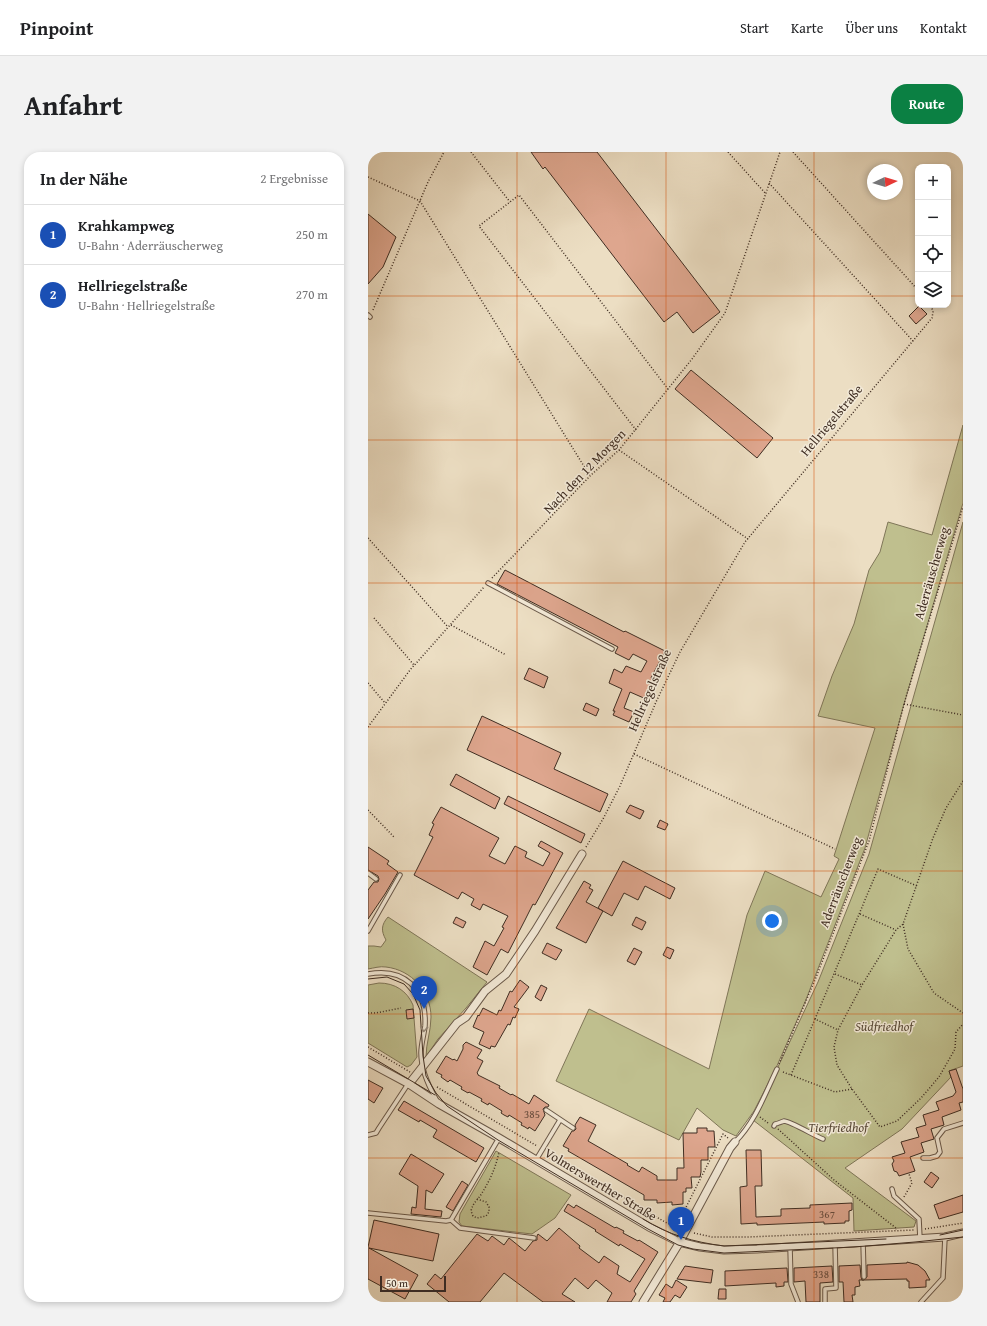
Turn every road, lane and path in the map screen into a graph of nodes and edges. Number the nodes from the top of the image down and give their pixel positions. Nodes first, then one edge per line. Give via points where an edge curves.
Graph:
1 (444, 152) edge
2 (471, 152) edge
3 (728, 152) edge
4 (780, 152) edge
5 (793, 152) edge
6 (368, 177) edge
7 (769, 183) junction
8 (766, 194) junction
9 (420, 201) junction
10 (510, 202) junction
11 (915, 287) edge
12 (932, 308) edge
13 (369, 316) edge
14 (913, 341) junction
15 (668, 390) junction
16 (636, 430) junction
17 (619, 450) junction
18 (590, 476) junction
19 (963, 507) edge
20 (368, 538) edge
21 (748, 538) junction
22 (488, 583) junction
23 (374, 618) dead end
24 (451, 625) junction
25 (448, 627) junction
26 (612, 649) dead end
27 (506, 655) dead end
28 (414, 665) junction
29 (368, 683) edge
30 (385, 703) junction
31 (904, 704) junction
32 (963, 715) edge
33 (368, 727) edge
34 (634, 754) junction
35 (963, 781) edge
36 (368, 810) edge
37 (394, 837) dead end
38 (835, 849) dead end
39 (582, 854) joint
40 (368, 873) edge
41 (400, 875) dead end
42 (376, 878) dead end
43 (917, 886) junction
44 (860, 914) junction
45 (903, 924) junction
46 (896, 930) junction
47 (368, 931) edge
48 (368, 974) edge
49 (835, 974) junction
50 (862, 985) junction
51 (401, 1008) dead end
52 (368, 1013) edge
53 (963, 1013) edge
54 (815, 1019) junction
55 (963, 1024) edge
56 (838, 1030) junction
57 (368, 1048) edge
58 (370, 1062) edge
59 (422, 1067) junction
60 (777, 1069) junction
61 (413, 1073) dead end
62 (792, 1075) junction
63 (409, 1084) junction
64 (433, 1085) dead end
65 (852, 1089) junction
66 (439, 1104) junction
67 (546, 1110) dead end
68 (755, 1114) junction
69 (560, 1120) junction
70 (963, 1123) edge
71 (774, 1126) junction
72 (573, 1128) dead end
73 (368, 1135) edge
74 (499, 1138) junction
75 (823, 1139) dead end
76 (735, 1142) junction
77 (499, 1150) dead end
78 (542, 1150) junction
79 (923, 1158) dead end
80 (536, 1160) junction
81 (909, 1174) dead end
82 (892, 1189) dead end
83 (477, 1199) junction
84 (901, 1202) junction
85 (368, 1213) edge
86 (451, 1220) junction
87 (963, 1223) edge
88 (676, 1227) junction
89 (682, 1230) dead end
90 (896, 1230) junction
91 (919, 1230) junction
92 (694, 1233) dead end
93 (963, 1233) edge
94 (945, 1237) junction
95 (534, 1238) dead end
96 (670, 1238) junction
97 (920, 1238) junction
98 (679, 1242) junction
99 (863, 1242) junction
100 (835, 1244) junction
101 (790, 1247) junction
102 (864, 1277) dead end
103 (643, 1302) edge
104 (798, 1302) edge
105 (825, 1302) edge
106 (921, 1302) edge

1 - 9 path
2 - 10 path
3 - 8 path
4 - 7 path, Nach den 12 Morgen
5 - 11 path
6 - 9 path
7 - 8 path, Nach den 12 Morgen
7 - 14 path
8 - 15 path, Nach den 12 Morgen via 725,313
9 - 13 path
9 - 18 path
10 - 15 path via 519,195
10 - 16 path via 479,226
12 - 14 path, Hellriegelstraße via 932,318
14 - 21 path, Hellriegelstraße
15 - 16 path, Nach den 12 Morgen
16 - 17 path, Nach den 12 Morgen
17 - 18 path, Nach den 12 Morgen
17 - 21 path
18 - 22 path, Nach den 12 Morgen
19 - 31 path, Aderräuscherweg
20 - 25 path
21 - 34 path, Hellriegelstraße via 680,652
22 - 24 path, Nach den 12 Morgen
22 - 26 lane
23 - 28 path
24 - 25 path, Nach den 12 Morgen
24 - 27 path
25 - 28 path, Nach den 12 Morgen
28 - 30 path, Nach den 12 Morgen
29 - 30 path
30 - 33 path, Nach den 12 Morgen
31 - 32 path
31 - 60 path, Aderräuscherweg via 869,841
34 - 38 path
34 - 39 path, Hellriegelstraße via 603,819
35 - 43 path via 946,808
36 - 37 path
39 - 59 street via 506,974 485,991
40 - 42 lane
41 - 47 lane
43 - 44 path via 878,869
43 - 45 path
44 - 46 path
44 - 49 path
45 - 46 path
45 - 53 path via 908,949 934,993
46 - 50 path
48 -> 59 lane via 384,972 398,975 410,983 419,994 425,1015
49 - 50 path
49 - 54 path
50 - 56 path
51 - 52 path
54 - 56 path
54 - 62 path
55 - 65 path via 956,1032 955,1049 939,1077 897,1121 880,1127
56 - 65 path via 834,1047 837,1065
57 - 61 path
58 - 63 street, Volmerswerther Straße
59 - 63 street
59 - 66 lane
60 - 62 path
60 - 68 lane
62 - 65 path via 835,1092
63 - 66 street, Volmerswerther Straße
63 - 73 lane via 376,1133
64 - 78 path
66 - 74 street, Volmerswerther Straße
67 - 69 lane
68 - 71 path
68 - 76 lane
69 - 72 lane
69 - 78 lane
70 - 79 lane via 944,1129 938,1138 940,1152 937,1156
71 - 75 lane via 784,1121
71 - 90 path via 834,1180
74 - 80 street, Volmerswerther Straße
74 - 86 lane
76 - 88 path via 723,1134
76 - 98 street
77 - 83 path via 494,1169
78 - 80 lane
78 - 88 path
80 - 96 street, Volmerswerther Straße
81 - 84 path via 912,1183
82 - 84 lane via 894,1196
83 - 83 path via 471,1211 473,1216 486,1216 489,1206
84 - 91 lane via 919,1218
85 - 86 lane
86 - 95 lane via 460,1228
87 - 91 path
88 - 89 path
88 - 96 path
90 - 91 path
90 - 92 path via 742,1237
91 - 97 lane
93 - 94 street, Volmerswerther Straße
94 - 97 street, Volmerswerther Straße
94 - 106 lane via 943,1278
96 - 98 street, Volmerswerther Straße
97 - 99 street, Volmerswerther Straße
98 - 101 street, Volmerswerther Straße via 724,1250
98 - 103 street
99 - 100 street, Volmerswerther Straße
99 - 102 lane
100 - 101 street, Volmerswerther Straße
100 - 105 lane via 836,1288 825,1289
101 - 104 lane via 792,1284

